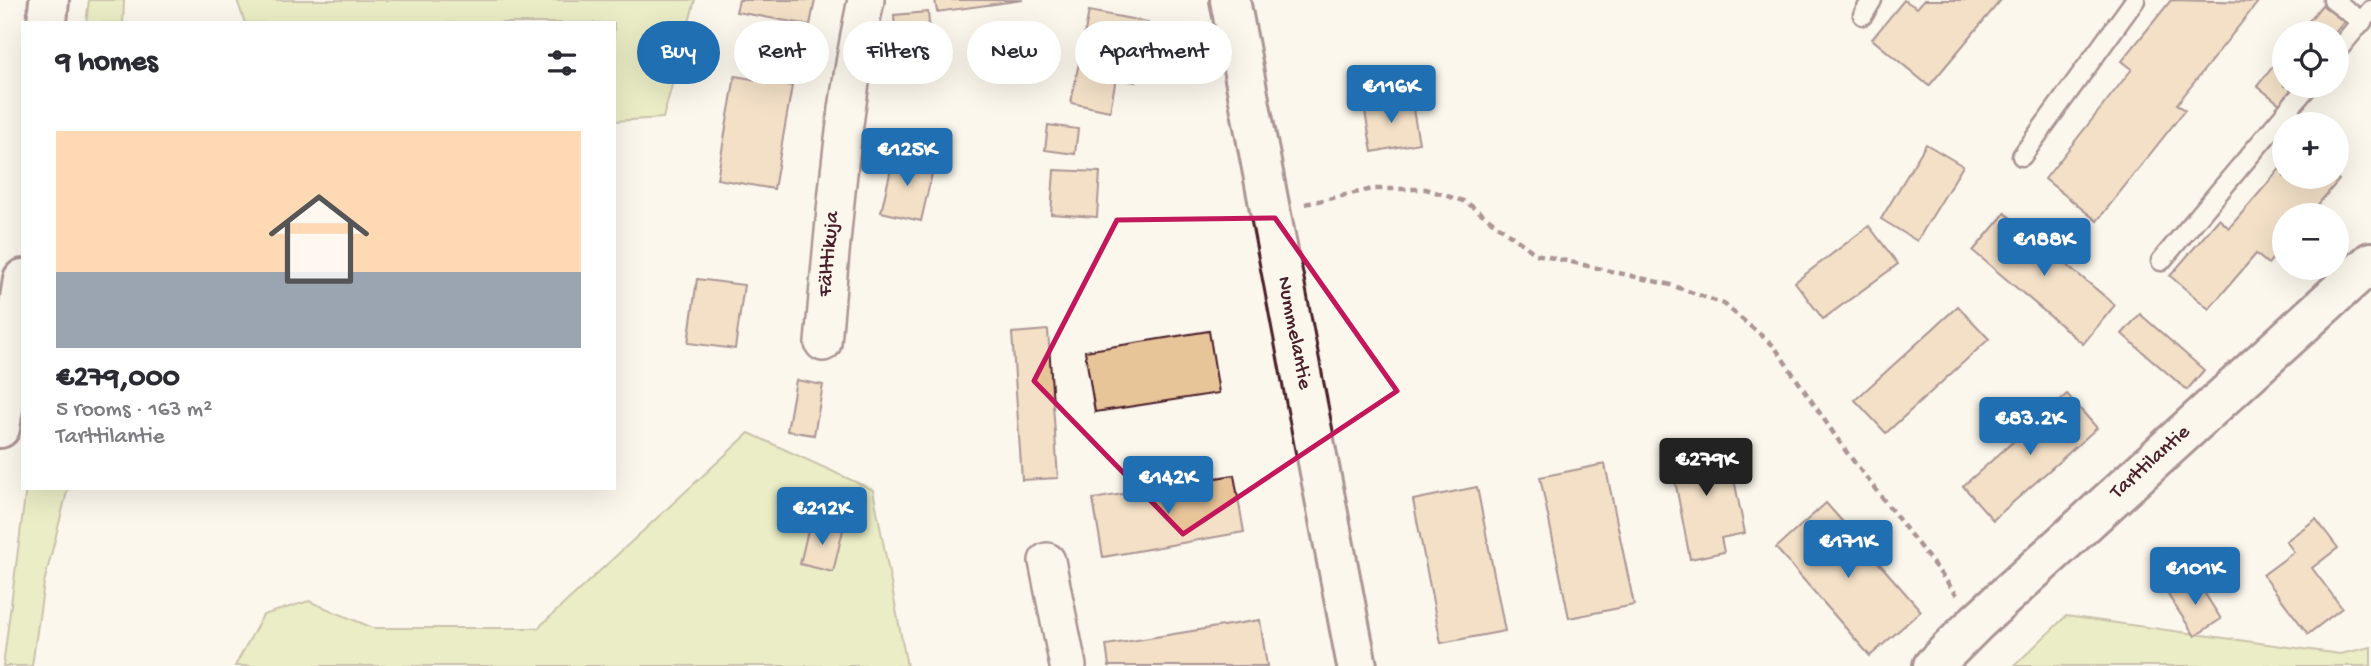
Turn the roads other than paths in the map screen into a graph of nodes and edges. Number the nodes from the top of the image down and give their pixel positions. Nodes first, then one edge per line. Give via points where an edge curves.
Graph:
1 (49, 0) edge
2 (866, 0) edge
3 (1230, 0) edge
4 (2135, 0) edge
5 (2333, 0) edge
6 (2366, 16) edge
7 (47, 21) edge
8 (2349, 36) edge
9 (2298, 98) edge
10 (2022, 156) dead end
11 (2161, 261) dead end
12 (2371, 262) edge
13 (21, 292) edge
14 (823, 343) dead end
15 (0, 428) edge
16 (1047, 561) dead end
17 (1068, 666) edge
18 (1357, 666) edge
19 (1933, 666) edge

1 - 7 main road
2 - 14 street, Fälttikuja via 836,189
3 - 18 main road, Nummelantie
4 - 10 lane
5 - 6 lane
6 - 8 lane
9 - 11 lane
12 - 19 main road, Tarttilantie
13 - 15 main road
16 - 17 street

